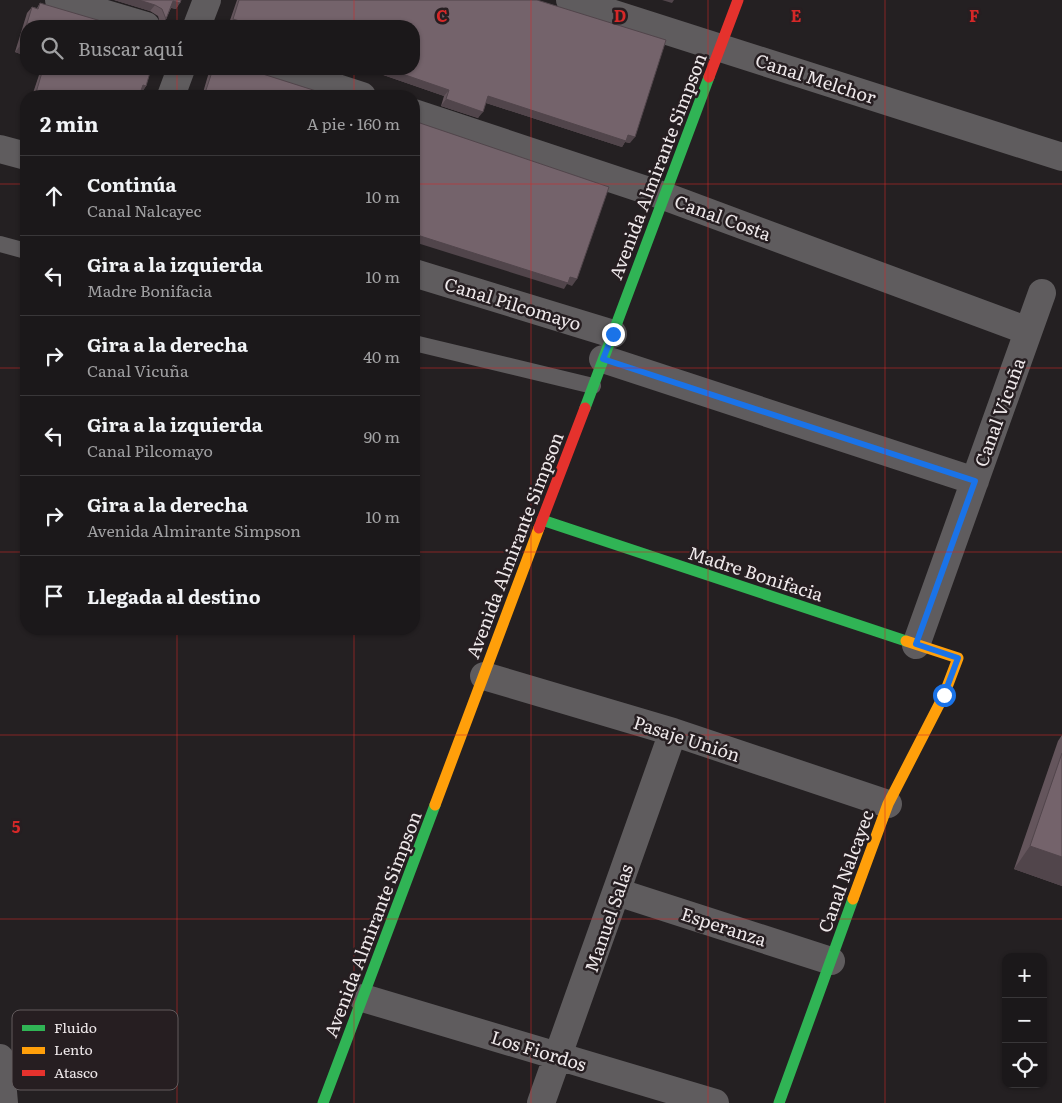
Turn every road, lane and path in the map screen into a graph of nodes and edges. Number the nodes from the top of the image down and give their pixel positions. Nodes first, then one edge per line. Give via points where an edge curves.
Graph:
1 (59, 0) edge
2 (207, 0) edge
3 (570, 0) edge
4 (738, 0) edge
5 (126, 20) edge
6 (199, 20) edge
7 (721, 48) junction
8 (179, 75) edge
9 (297, 75) edge
10 (173, 90) edge
11 (343, 90) edge
12 (420, 115) edge
13 (0, 149) edge
14 (20, 154) edge
15 (1062, 157) edge
16 (664, 196) junction
17 (0, 244) edge
18 (20, 249) edge
19 (420, 275) edge
20 (1042, 293) dead end
21 (1028, 331) junction
22 (613, 334) junction
23 (420, 344) edge
24 (603, 359) junction
25 (593, 386) junction
26 (975, 481) junction
27 (542, 520) junction
28 (916, 644) junction
29 (958, 658) joint
30 (484, 676) junction
31 (673, 732) junction
32 (888, 804) junction
33 (617, 892) junction
34 (830, 961) junction
35 (363, 998) junction
36 (559, 1056) junction
37 (0, 1058) edge
38 (4, 1103) edge
39 (323, 1103) edge
40 (541, 1103) edge
41 (714, 1103) edge
42 (779, 1103) edge

1 - 5 street
2 - 6 street
3 - 7 street, Canal Melchor
4 - 7 street, Avenida Almirante Simpson
7 - 15 street, Canal Melchor
7 - 16 street, Avenida Almirante Simpson
8 - 10 street
9 - 11 street
12 - 16 street, Canal Costa
13 - 14 street
16 - 21 street, Canal Costa
16 - 22 street, Avenida Almirante Simpson
17 - 18 lane
19 - 22 street, Canal Pilcomayo
20 - 21 street, Canal Vicuña
21 - 26 street, Canal Vicuña
22 - 24 street, Avenida Almirante Simpson
23 - 25 lane
24 - 25 street, Avenida Almirante Simpson
24 - 26 street
25 - 27 street, Avenida Almirante Simpson
26 - 28 street, Canal Vicuña
27 - 28 street, Madre Bonifacia
27 - 30 street, Avenida Almirante Simpson
28 - 29 street, Madre Bonifacia
29 - 32 street, Canal Nalcayec via 944,695
30 - 31 street, Pasaje Unión
30 - 35 street, Avenida Almirante Simpson
31 - 32 street, Pasaje Unión
31 - 33 street, Manuel Salas
32 - 34 street, Canal Nalcayec
33 - 34 street, Esperanza
33 - 36 street, Manuel Salas
34 - 42 street, Canal Nalcayec
35 - 36 street, Los Fiordos
35 - 39 street, Avenida Almirante Simpson
36 - 40 street, Manuel Salas
36 - 41 street, Los Fiordos
37 - 38 street

